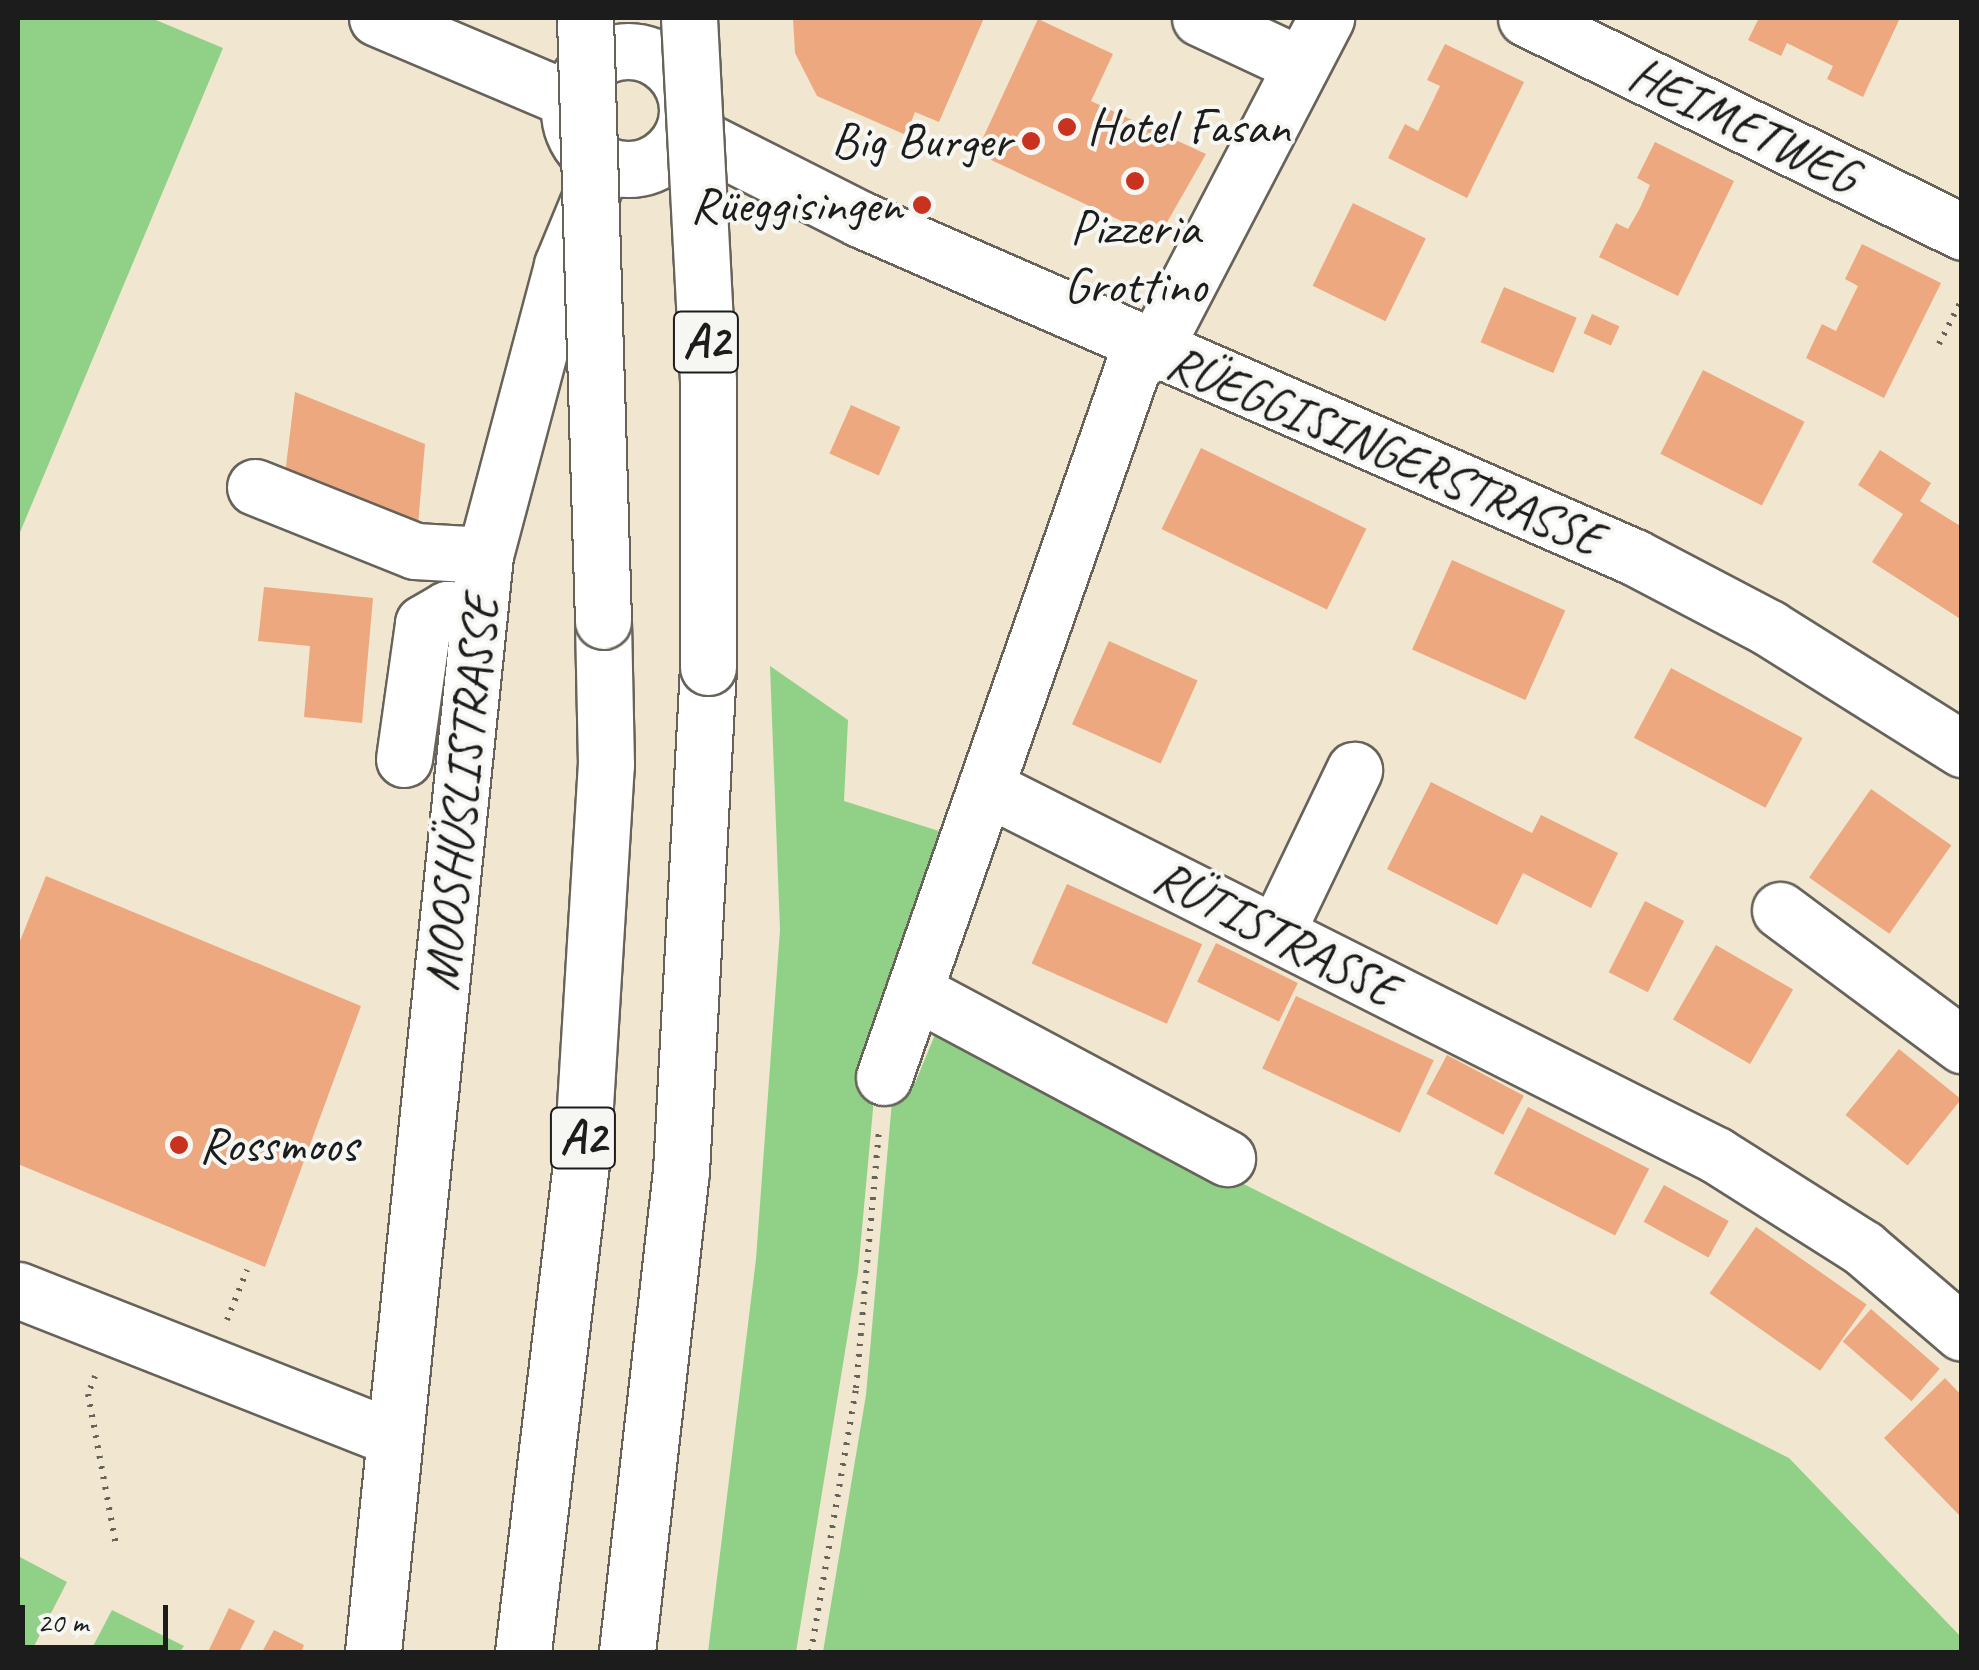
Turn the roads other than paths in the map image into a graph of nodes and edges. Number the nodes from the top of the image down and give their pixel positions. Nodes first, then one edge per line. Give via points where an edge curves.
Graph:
1 (377, 18) edge
2 (585, 18) edge
3 (689, 18) edge
4 (1200, 18) edge
5 (1326, 18) edge
6 (1526, 18) edge
7 (640, 35) edge
8 (1301, 65) junction
9 (570, 100) junction
10 (684, 130) junction
11 (605, 165) junction
12 (1962, 232) edge
13 (1154, 349) junction
14 (255, 488) dead end
15 (485, 554) junction
16 (480, 612) junction
17 (1962, 749) edge
18 (404, 760) dead end
19 (1354, 770) dead end
20 (987, 788) junction
21 (1780, 910) dead end
22 (1276, 934) junction
23 (914, 992) junction
24 (1962, 1045) edge
25 (884, 1077) road end
26 (1227, 1158) dead end
27 (18, 1290) edge
28 (1962, 1333) edge
29 (394, 1438) junction
30 (373, 1652) edge
31 (523, 1652) edge
32 (627, 1652) edge

1 - 9 main road
2 - 31 main road, A2, bridge via 606,766 582,1155
3 - 32 main road, A2, bridge via 708,382 708,667 682,1171
4 - 8 main road
5 - 8 main road
6 - 12 main road, HEIMETWEG
7 - 9 main road via 588,66
7 - 10 main road via 679,80
8 - 13 main road
9 - 11 main road via 580,146
10 - 11 main road via 660,160
10 - 13 main road, RÜEGGISINGERSTRASSE
11 - 15 main road, MOOSHÜSLISTRASSE via 562,265
13 - 17 main road, RÜEGGISINGERSTRASSE via 1634,558 1769,628
13 - 20 main road via 1133,366
14 - 15 main road via 415,551
15 - 16 main road, MOOSHÜSLISTRASSE
16 - 18 main road via 446,609 423,623
16 - 29 main road, MOOSHÜSLISTRASSE
19 - 22 main road
20 - 22 main road, RÜTISTRASSE
20 - 23 main road
21 - 24 main road
22 - 28 main road, RÜTISTRASSE via 1716,1155 1863,1248
23 - 25 main road
23 - 26 main road
27 - 29 main road
29 - 30 main road, MOOSHÜSLISTRASSE

